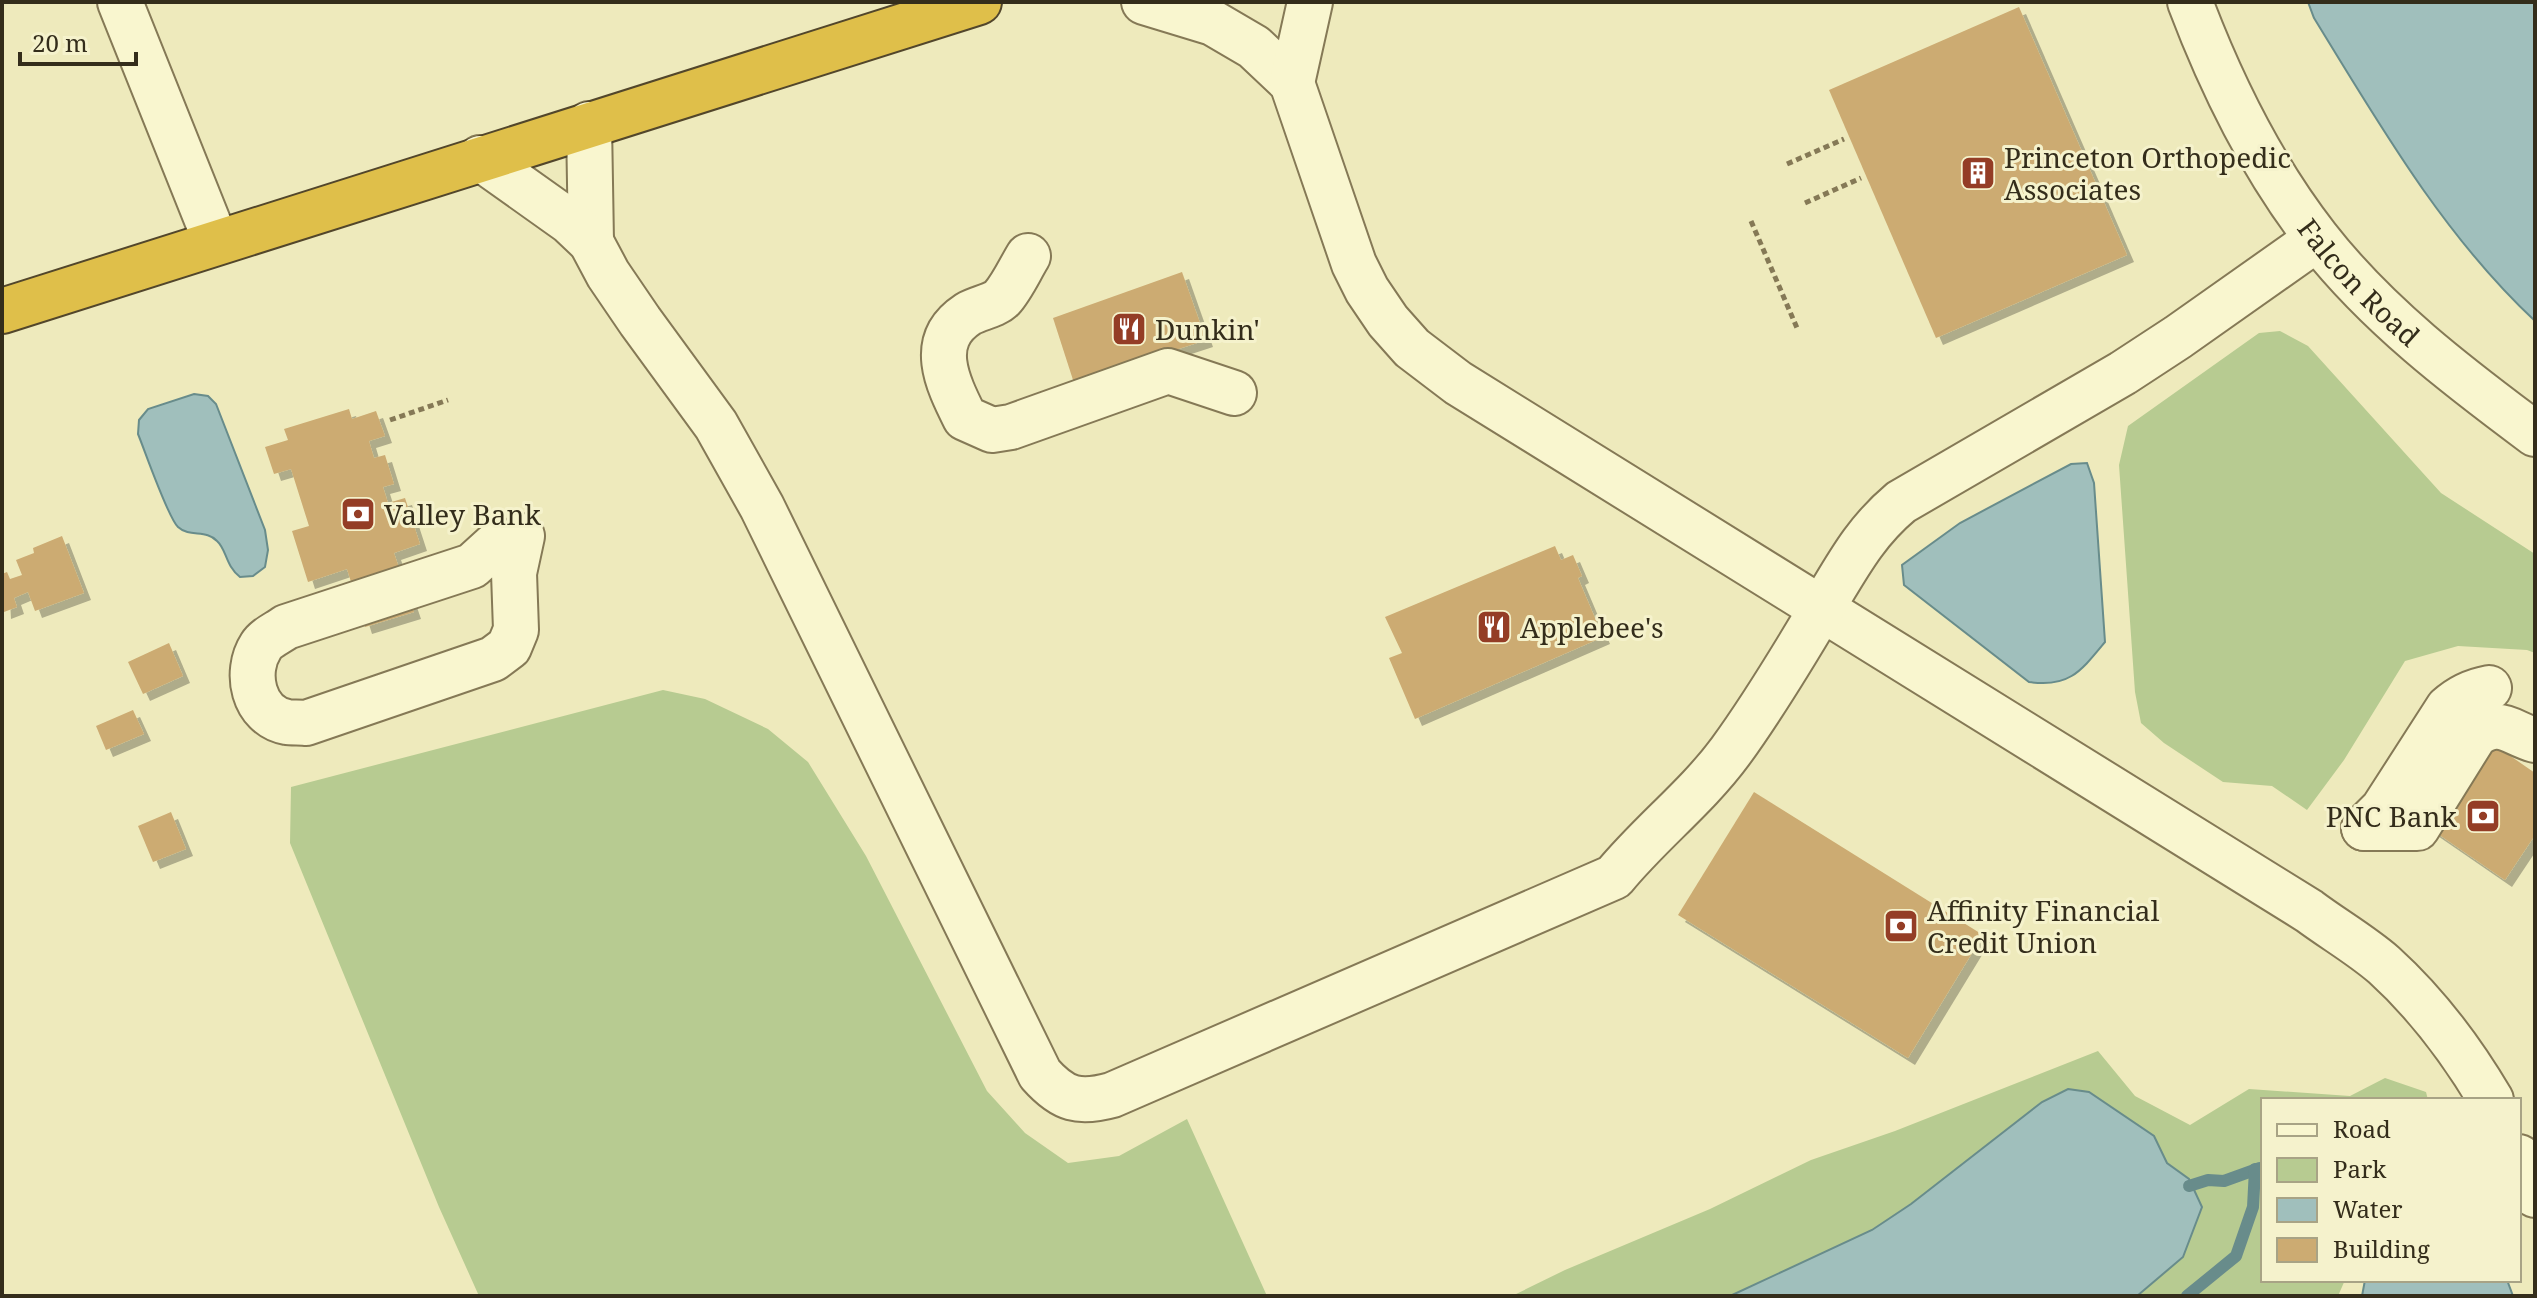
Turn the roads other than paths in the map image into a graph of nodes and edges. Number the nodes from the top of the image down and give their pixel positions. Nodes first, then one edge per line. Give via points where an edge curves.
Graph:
1 (120, 2) edge
2 (979, 2) edge
3 (1144, 2) edge
4 (1310, 2) edge
5 (2190, 2) edge
6 (1292, 83) junction
7 (589, 124) junction
8 (480, 158) junction
9 (2317, 239) junction
10 (216, 242) junction
11 (591, 242) junction
12 (1028, 256) dead end
13 (2, 311) edge
14 (1234, 393) dead end
15 (2535, 434) edge
16 (508, 541) joint
17 (1822, 608) junction
18 (2499, 696) dead end
19 (2535, 740) edge
20 (2490, 1098) edge
21 (2521, 1162) edge
22 (2535, 1195) edge

1 - 10 street
2 - 7 highway
3 - 6 street via 1213,23 1254,47
4 - 6 street
5 - 9 street, Falcon Road via 2250,134
6 - 17 street via 1354,264 1388,321 1412,348 1458,383
7 - 8 highway
7 - 11 street
8 - 10 highway
8 - 11 street
9 - 15 street, Falcon Road via 2389,316
9 - 17 street via 2123,373 1901,502 1850,559
10 - 13 highway
11 - 17 street via 737,462 1040,1074 1055,1091 1075,1099 1112,1095 1614,877 1729,753
12 - 14 street via 1000,300 971,312 950,331 943,347 945,368 965,418 992,430 1011,427 1168,371
16 - 16 street via 516,630 509,647 493,659 306,723 285,722 263,709 251,685 252,663 262,643 286,627 472,566
17 - 20 street via 2309,911 2383,964 2458,1048
18 - 19 street via 2477,690 2448,708 2383,809 2364,828 2417,828 2475,735 2485,728 2507,727
21 - 22 street

